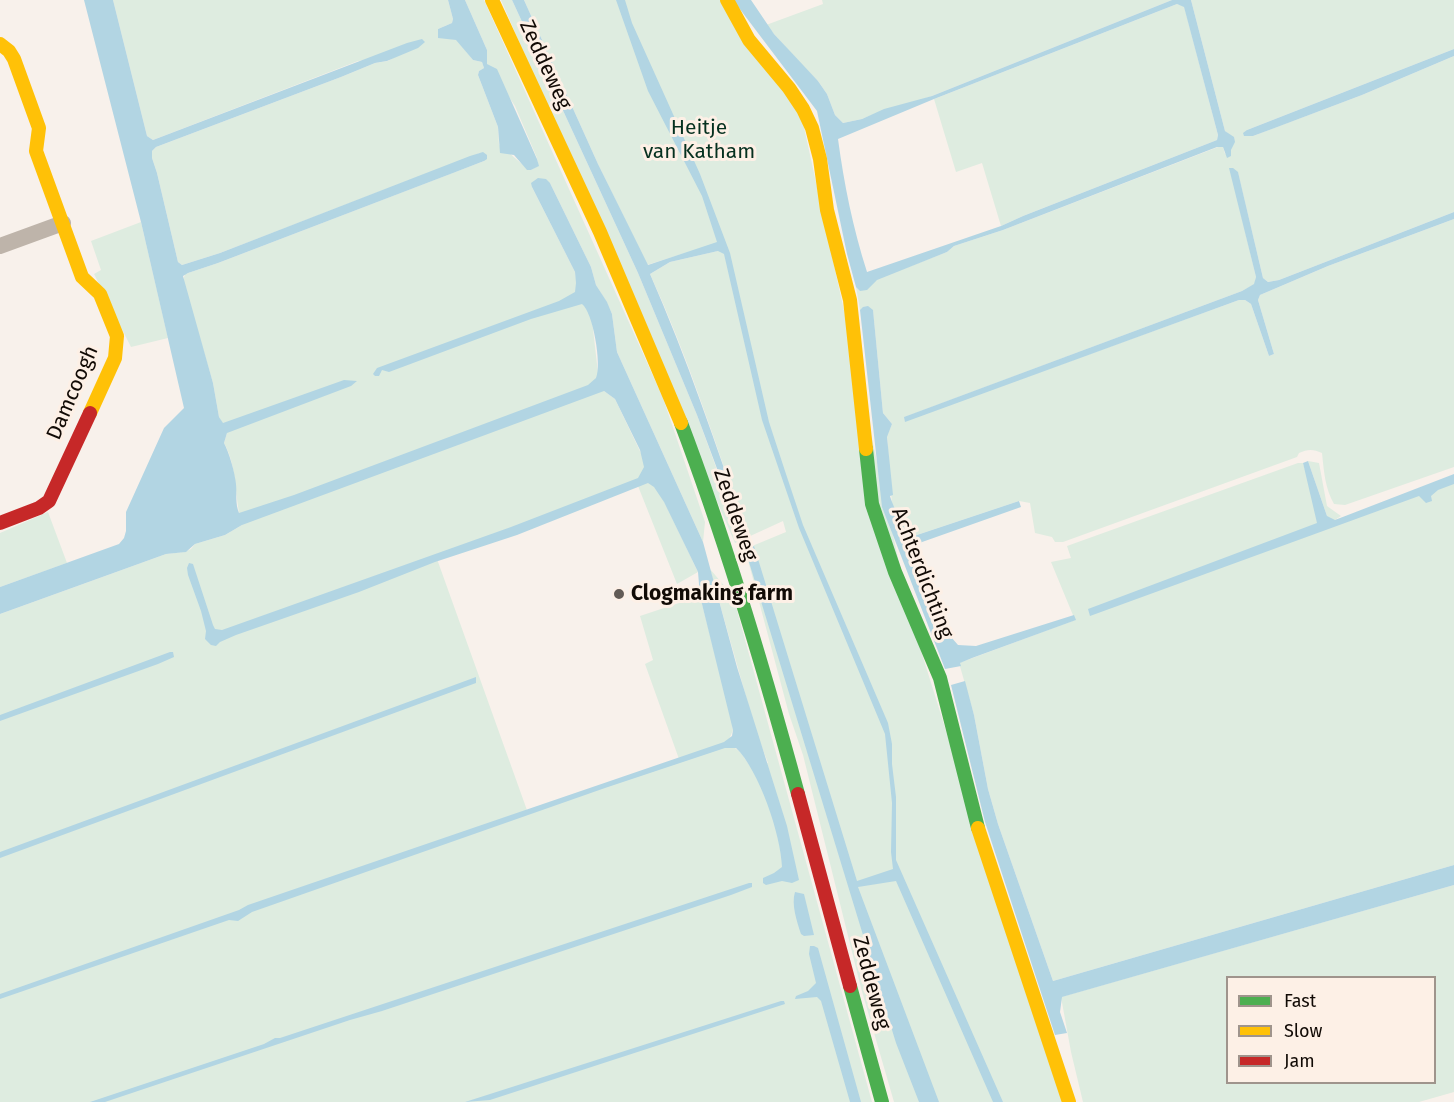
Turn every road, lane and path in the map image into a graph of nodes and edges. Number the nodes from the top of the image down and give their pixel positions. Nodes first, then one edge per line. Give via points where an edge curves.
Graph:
1 (492, 0) edge
2 (727, 0) edge
3 (0, 44) edge
4 (63, 223) junction
5 (0, 246) edge
6 (0, 523) edge
7 (882, 1102) edge
8 (1069, 1102) edge

1 - 7 street, Zeddeweg via 629,296 698,470 763,668
2 - 8 street, Achterdichting via 749,40 789,88 812,128 827,210 850,300 873,504 895,572 937,670 975,819
3 - 4 street, Damcoogh via 14,59 39,128 36,152
4 - 5 street
4 - 6 street, Damcoogh via 82,277 100,294 117,336 117,348 49,501

